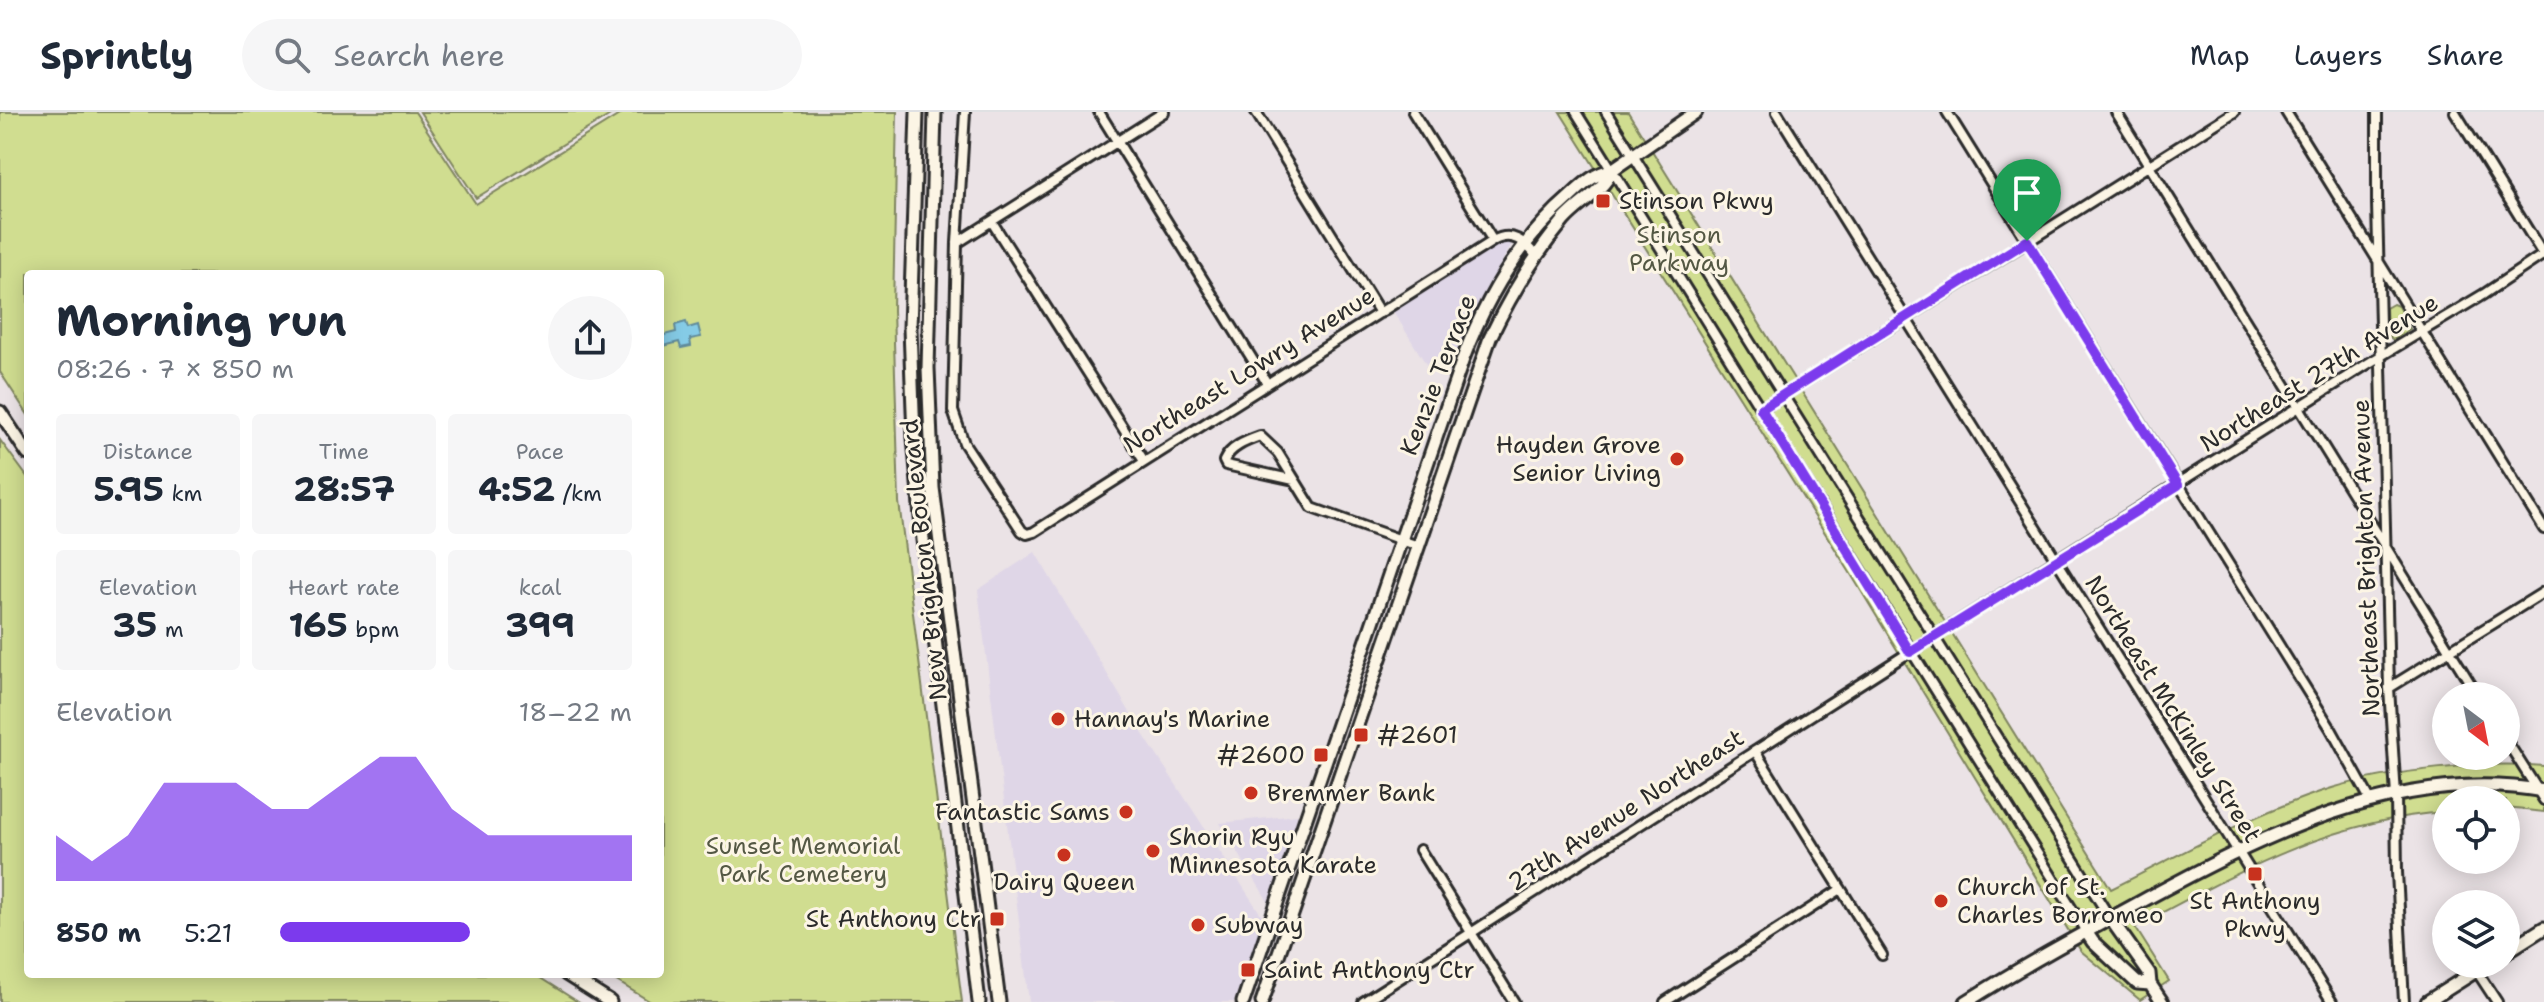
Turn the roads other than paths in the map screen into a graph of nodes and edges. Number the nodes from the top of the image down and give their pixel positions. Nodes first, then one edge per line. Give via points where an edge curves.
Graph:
1 (917, 112) edge
2 (935, 112) edge
3 (965, 112) edge
4 (1099, 112) edge
5 (1164, 112) edge
6 (1256, 112) edge
7 (1413, 112) edge
8 (1576, 112) edge
9 (1606, 112) edge
10 (1696, 112) edge
11 (1777, 112) edge
12 (1947, 112) edge
13 (2116, 112) edge
14 (2234, 112) edge
15 (2286, 112) edge
16 (2377, 112) edge
17 (2455, 112) edge
18 (1118, 142) junction
19 (1633, 155) junction
20 (2149, 165) junction
21 (1612, 170) junction
22 (992, 222) junction
23 (1493, 241) junction
24 (2027, 241) junction
25 (957, 243) junction
26 (1525, 243) junction
27 (2544, 255) edge
28 (1537, 257) junction
29 (2378, 261) junction
30 (1380, 313) junction
31 (1905, 318) junction
32 (2422, 332) junction
33 (2380, 357) junction
34 (1267, 383) junction
35 (1784, 395) junction
36 (2300, 408) junction
37 (1761, 409) junction
38 (0, 412) edge
39 (24, 448) edge
40 (1144, 461) junction
41 (1294, 480) junction
42 (2178, 485) junction
43 (2544, 529) edge
44 (1027, 534) joint
45 (1400, 540) junction
46 (1418, 546) junction
47 (2386, 548) junction
48 (2056, 560) junction
49 (2544, 592) edge
50 (1933, 637) junction
51 (2450, 650) junction
52 (1910, 652) junction
53 (2469, 682) edge
54 (2389, 688) junction
55 (1755, 751) junction
56 (2520, 761) edge
57 (2542, 793) edge
58 (2396, 796) junction
59 (2371, 801) junction
60 (1420, 850) dead end
61 (2238, 851) junction
62 (1841, 889) junction
63 (2110, 918) junction
64 (2544, 928) edge
65 (2085, 930) junction
66 (1473, 933) junction
67 (2520, 943) edge
68 (1882, 955) dead end
69 (572, 978) edge
70 (2465, 978) edge
71 (2487, 978) edge
72 (2150, 984) junction
73 (610, 1002) edge
74 (979, 1002) edge
75 (999, 1002) edge
76 (1243, 1002) edge
77 (1262, 1002) edge
78 (1363, 1002) edge
79 (1514, 1002) edge
80 (1665, 1002) edge
81 (1966, 1002) edge
82 (2162, 1002) edge
83 (2332, 1002) edge
84 (2404, 1002) edge
85 (2427, 1002) edge
86 (2497, 1002) edge

1 - 74 main road, New Brighton Boulevard via 910,328 914,438
2 - 75 main road, New Brighton Boulevard via 928,368 933,488
3 - 25 street, New Brighton Boulevard
4 - 18 street
5 - 18 street
6 - 30 street
7 - 23 street
8 - 21 street
9 - 19 street
10 - 19 main road
11 - 31 street, Northeast McKinley Street
12 - 24 street
13 - 20 street
14 - 20 street
15 - 29 street
16 - 29 street, Northeast Brighton Avenue
17 - 27 street
18 - 22 street
18 - 34 street
19 - 21 main road
19 - 35 street
20 - 24 street
20 - 36 street
21 - 26 main road, Kenzie Terrace via 1599,172 1578,189
21 - 28 main road, Kenzie Terrace via 1606,184 1566,218
21 - 37 street
22 - 25 street
22 - 40 street
23 - 26 street, Northeast Lowry Avenue via 1512,236
23 - 30 street, Northeast Lowry Avenue
24 - 31 street
24 - 42 street
25 - 44 street, New Brighton Boulevard via 956,428
26 - 28 street
26 - 45 main road, Kenzie Terrace via 1473,331
27 - 32 street, Northeast 27th Avenue
28 - 46 main road, Kenzie Terrace via 1490,338
29 - 32 street
29 - 33 street, Northeast Brighton Avenue
30 - 34 street, Northeast Lowry Avenue
31 - 35 street
31 - 48 street, Northeast McKinley Street
32 - 33 street, Northeast 27th Avenue
32 - 43 street
33 - 36 street, Northeast 27th Avenue
33 - 47 street, Northeast Brighton Avenue
34 - 40 street, Northeast Lowry Avenue
35 - 37 street
35 - 50 street
36 - 42 street, Northeast 27th Avenue
36 - 47 street
37 - 52 street
38 - 39 main road
40 - 44 street, Northeast Lowry Avenue
41 - 41 street via 1226,465 1224,461 1245,441 1260,436
41 - 45 street via 1312,508
42 - 48 street, Northeast 27th Avenue
42 - 59 street
45 - 46 street
45 - 76 main road, Kenzie Terrace
46 - 77 main road, Kenzie Terrace
47 - 51 street
47 - 54 street, Northeast Brighton Avenue
48 - 50 street, Northeast 27th Avenue
48 - 61 street, Northeast McKinley Street
49 - 51 street
50 - 52 street, Northeast 27th Avenue
50 - 63 street
51 - 53 street
51 - 54 street
52 - 55 street, 27th Avenue Northeast
52 - 65 street
54 - 58 street, Northeast Brighton Avenue
55 - 62 street
55 - 66 street, 27th Avenue Northeast
56 - 57 street
57 - 58 main road via 2489,787
58 - 59 main road
58 - 84 street, Northeast Brighton Avenue
59 - 61 main road
60 - 66 street
61 - 63 main road
61 - 83 street, Northeast McKinley Street
62 - 68 street
62 - 80 street
63 - 65 main road
63 - 72 main road via 2149,973
64 - 67 main road
65 - 72 main road via 2137,983
65 - 81 main road
66 - 78 street, 27th Avenue Northeast
66 - 79 street
69 - 73 main road
70 - 85 main road
71 - 86 street
72 - 82 main road

